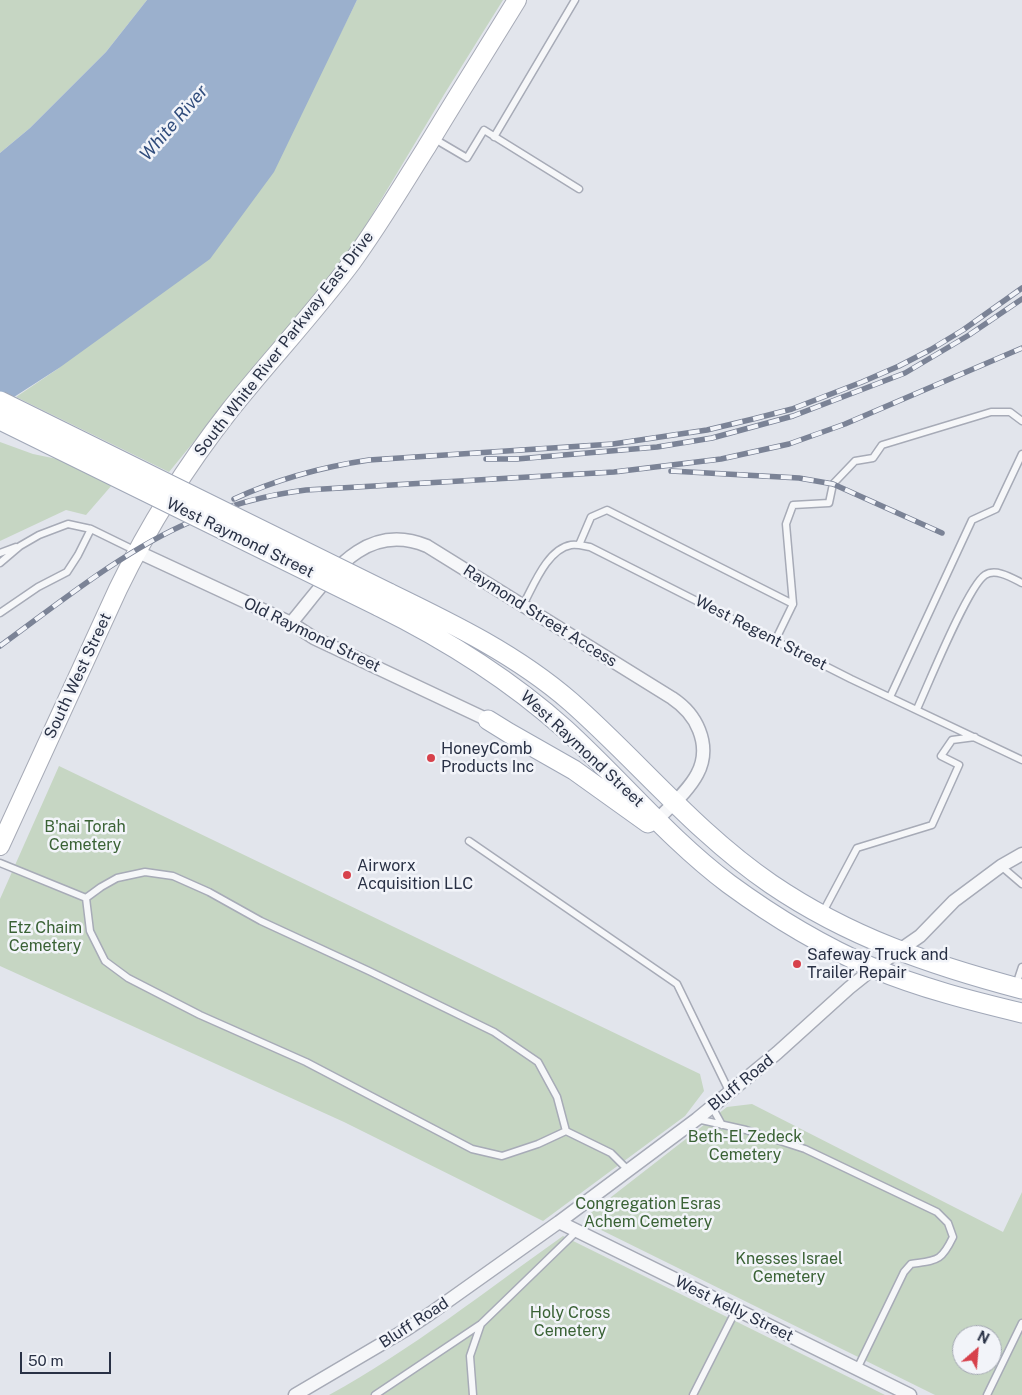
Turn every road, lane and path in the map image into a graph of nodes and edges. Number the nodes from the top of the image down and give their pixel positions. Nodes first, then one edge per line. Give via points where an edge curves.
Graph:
1 (518, 0) edge
2 (575, 0) edge
3 (494, 137) junction
4 (432, 138) junction
5 (579, 188) dead end
6 (0, 401) edge
7 (0, 420) edge
8 (1022, 421) edge
9 (1022, 454) edge
10 (161, 508) joint
11 (91, 529) junction
12 (579, 545) junction
13 (20, 546) junction
14 (136, 550) junction
15 (0, 553) edge
16 (0, 563) edge
17 (1022, 582) edge
18 (383, 599) junction
19 (793, 604) junction
20 (523, 605) junction
21 (0, 613) edge
22 (291, 623) junction
23 (775, 641) junction
24 (890, 697) junction
25 (917, 710) junction
26 (488, 720) joint
27 (975, 737) junction
28 (1022, 760) edge
29 (674, 802) junction
30 (658, 819) junction
31 (469, 841) dead end
32 (0, 846) edge
33 (692, 852) junction
34 (1022, 854) edge
35 (0, 863) edge
36 (1001, 866) junction
37 (1022, 884) edge
38 (86, 898) junction
39 (821, 915) junction
40 (897, 951) junction
41 (1022, 967) edge
42 (874, 968) junction
43 (1019, 988) edge
44 (1022, 1013) edge
45 (730, 1092) junction
46 (712, 1106) junction
47 (697, 1118) junction
48 (722, 1124) junction
49 (566, 1131) junction
50 (629, 1171) junction
51 (559, 1222) junction
52 (576, 1232) junction
53 (736, 1310) junction
54 (1022, 1323) edge
55 (481, 1324) junction
56 (857, 1369) junction
57 (894, 1392) edge
58 (295, 1395) edge
59 (375, 1395) edge
60 (473, 1395) edge
61 (694, 1395) edge
62 (910, 1395) edge
63 (987, 1395) edge

1 - 4 main road, South White River Parkway East Drive
2 - 3 lane
3 - 4 lane via 484,130 467,158
3 - 5 lane
4 - 10 main road, South White River Parkway East Drive via 353,261 231,409
6 - 18 main road, West Raymond Street, bridge
7 - 18 main road, West Raymond Street, bridge
8 - 19 lane via 1010,412 991,412 882,446 872,458 855,460 833,484 828,503 793,505 786,524
9 - 24 lane via 996,509 972,520
10 - 14 main road, South West Street
11 - 13 lane via 68,524
11 - 14 lane
11 - 21 lane via 67,572
12 - 19 lane via 591,517 607,510
12 - 20 lane via 566,546 553,554
12 - 23 lane, West Regent Street via 598,551
13 - 15 lane
13 - 16 lane
14 - 22 street, Old Raymond Street
14 - 32 main road, South West Street
17 - 25 lane via 997,572 985,575 970,593
18 - 29 main road, West Raymond Street via 475,636 515,660 598,727
18 - 30 main road, West Raymond Street via 408,620 517,689 565,729
19 - 23 lane
20 - 22 street, Raymond Street Access via 427,546 399,540 379,542 356,552
20 - 29 street, Raymond Street Access via 672,698 696,722 704,758 697,775
22 - 26 street, Old Raymond Street via 314,638
23 - 24 lane, West Regent Street
24 - 25 lane, West Regent Street
25 - 27 lane, West Regent Street
26 - 33 main road via 592,782
27 - 28 lane, West Regent Street
27 - 39 lane via 952,740 941,756 959,765 932,825 857,848
29 - 30 street, Raymond Street Access
29 - 39 main road, West Raymond Street via 746,866
30 - 33 main road, West Raymond Street
31 - 45 lane via 677,984
33 - 42 main road, West Raymond Street via 728,883 780,919
34 - 36 street, Bluff Road
35 - 38 lane
36 - 37 lane
36 - 40 street, Bluff Road via 954,900 920,936
38 - 49 lane via 117,878 145,872 173,876 209,892 494,1032 538,1062 557,1097
38 - 49 lane via 90,931 105,961 128,978 200,1015 306,1062 472,1149 502,1156
39 - 40 main road, West Raymond Street
40 - 42 street, Bluff Road
40 - 43 main road, West Raymond Street
41 - 43 lane
42 - 44 main road, West Raymond Street
42 - 45 street, Bluff Road
45 - 46 street, Bluff Road
46 - 47 street, Bluff Road
46 - 48 lane
47 - 48 lane
47 - 50 street, Bluff Road
48 - 56 lane via 805,1149 937,1212 948,1223 953,1237 945,1252 934,1260 911,1264 904,1272
49 - 50 lane via 611,1152
50 - 51 street, Bluff Road
51 - 52 street, West Kelly Street
51 - 58 street, Bluff Road via 407,1329
52 - 53 street, West Kelly Street
52 - 55 lane
53 - 56 street, West Kelly Street
53 - 61 lane
54 - 63 lane
55 - 59 lane
55 - 60 lane via 470,1356
56 - 57 street, West Kelly Street
57 - 62 street, West Kelly Street

